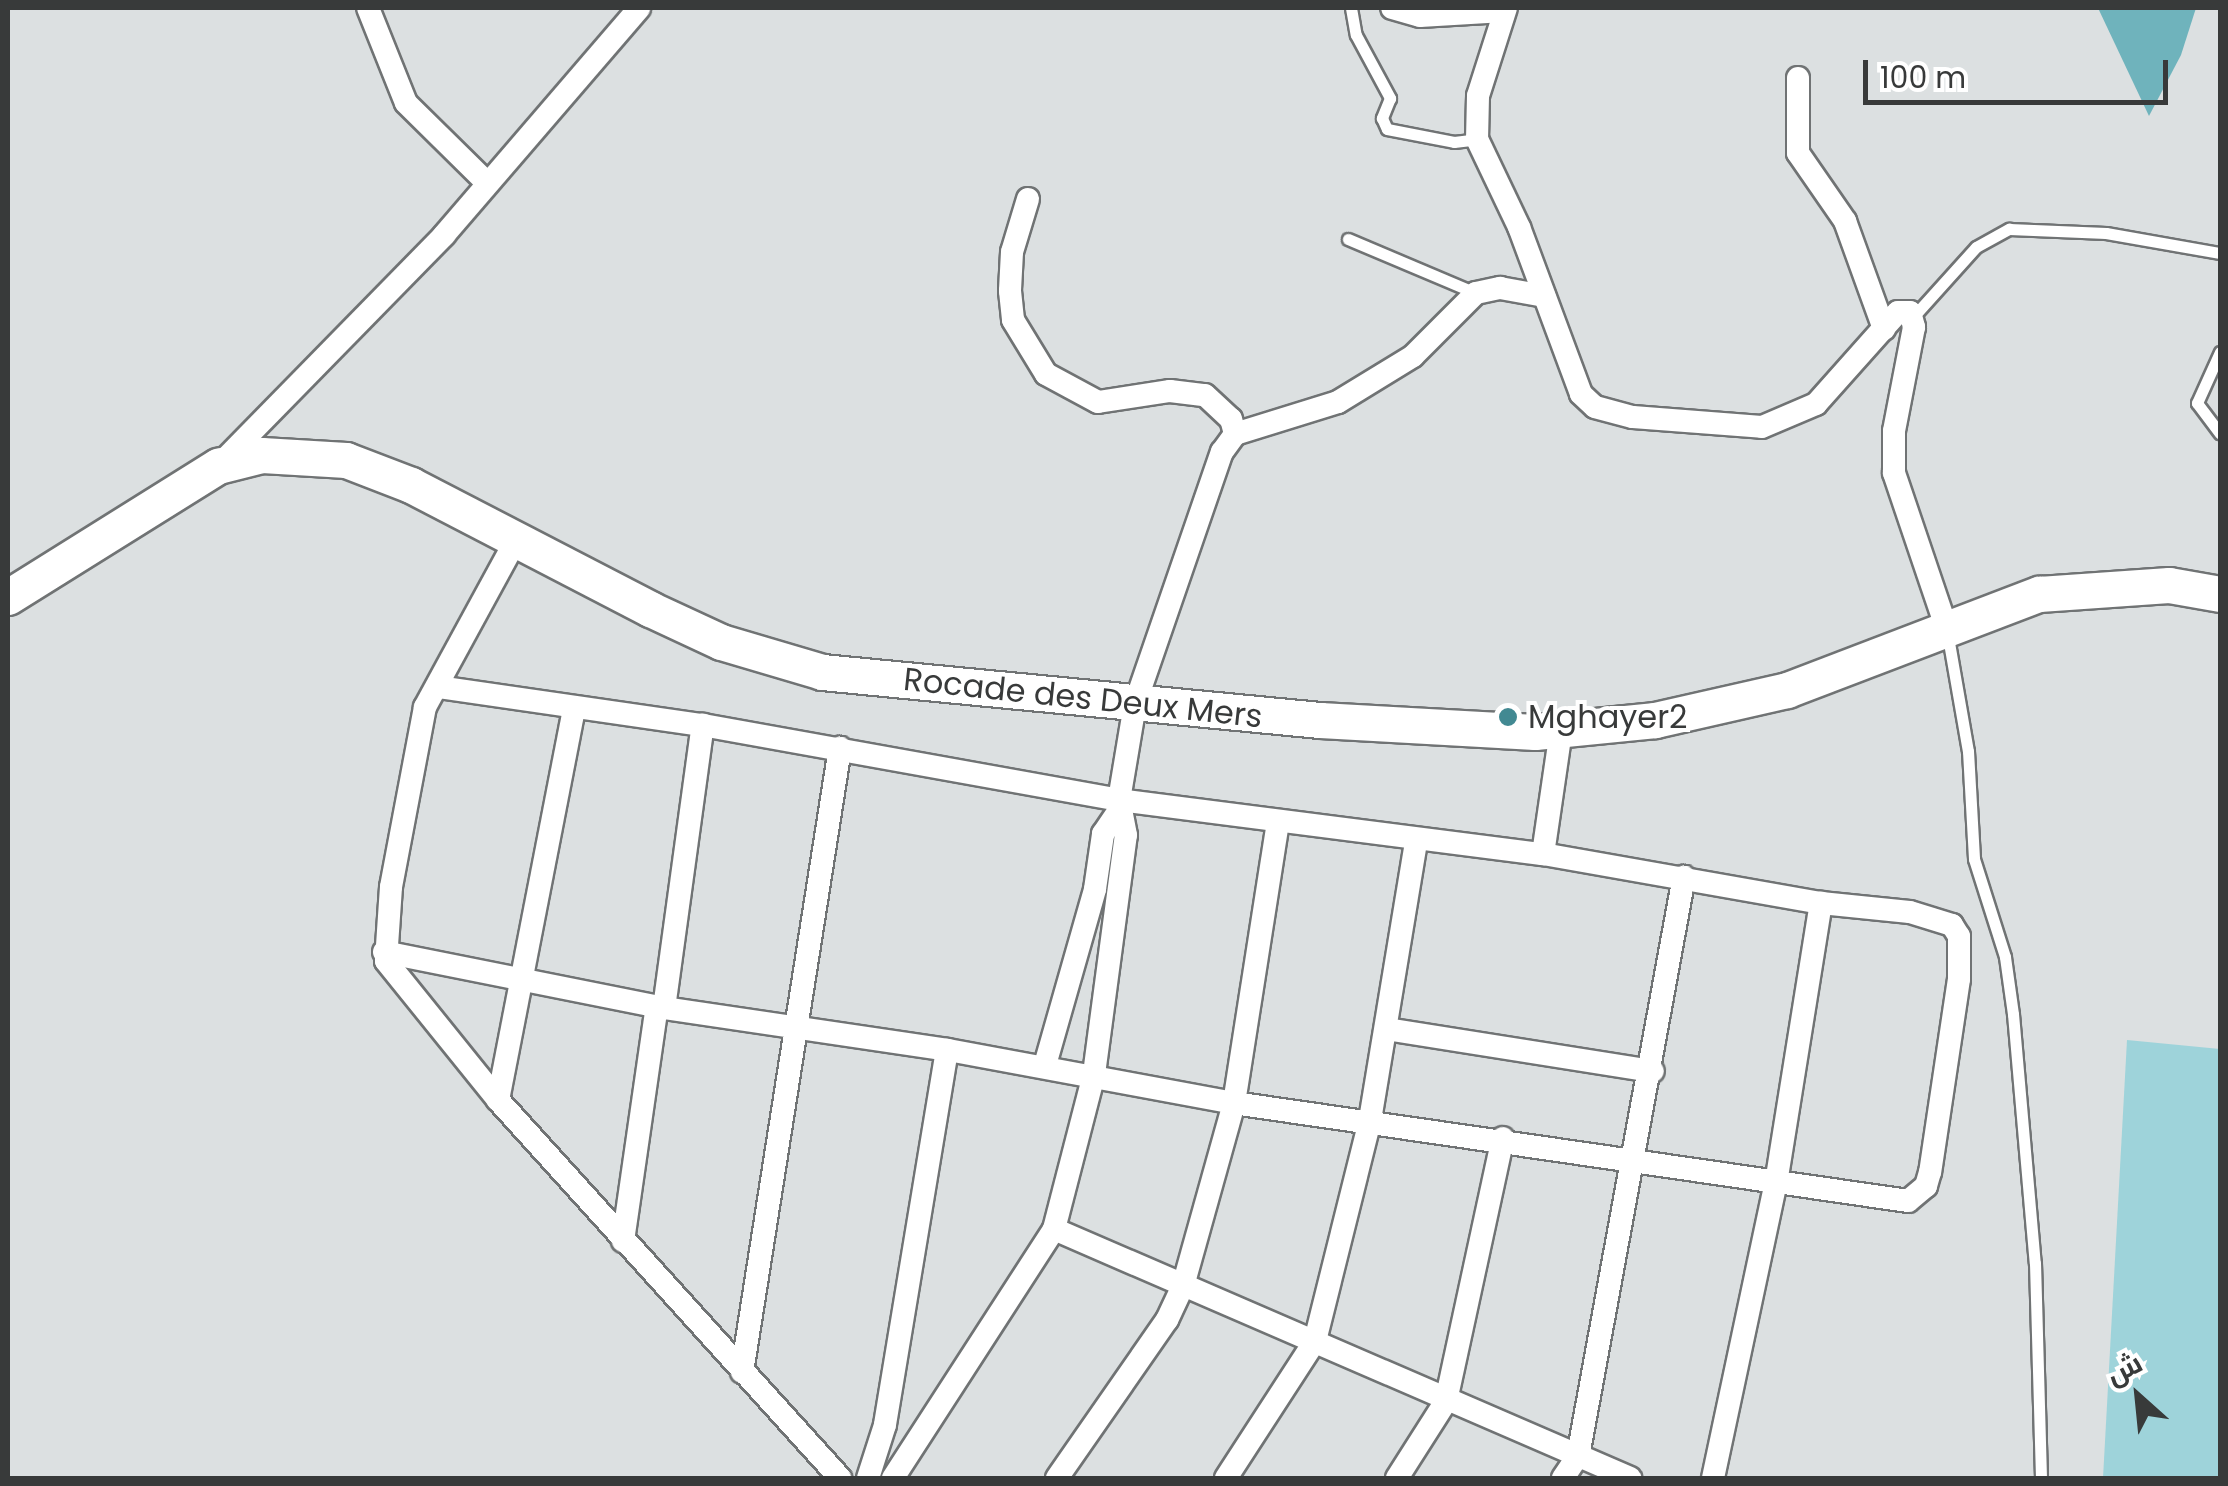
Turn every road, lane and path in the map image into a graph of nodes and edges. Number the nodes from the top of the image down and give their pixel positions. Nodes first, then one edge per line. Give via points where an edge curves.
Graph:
1 (368, 8) edge
2 (639, 8) edge
3 (1352, 8) edge
4 (1392, 8) edge
5 (1505, 9) edge
6 (1798, 78) dead end
7 (1477, 139) junction
8 (485, 181) junction
9 (1028, 199) dead end
10 (1348, 239) dead end
11 (2220, 253) edge
12 (1476, 293) junction
13 (1544, 296) junction
14 (1913, 317) junction
15 (1884, 329) junction
16 (2220, 352) edge
17 (2220, 433) edge
18 (1234, 434) junction
19 (218, 466) junction
20 (516, 542) junction
21 (2220, 594) edge
22 (8, 597) edge
23 (1946, 627) junction
24 (438, 687) junction
25 (1135, 704) junction
26 (574, 710) junction
27 (703, 725) junction
28 (1560, 731) junction
29 (840, 748) junction
30 (1118, 806) junction
31 (1278, 821) junction
32 (1416, 842) junction
33 (1543, 854) junction
34 (1684, 877) junction
35 (1822, 903) junction
36 (384, 952) junction
37 (524, 978) junction
38 (660, 1007) junction
39 (799, 1025) junction
40 (1387, 1029) junction
41 (947, 1050) junction
42 (1045, 1066) junction
43 (1653, 1071) junction
44 (1094, 1074) junction
45 (498, 1100) junction
46 (1234, 1103) junction
47 (1370, 1120) junction
48 (1504, 1138) junction
49 (1637, 1160) junction
50 (1777, 1177) junction
51 (1054, 1229) junction
52 (623, 1241) junction
53 (1183, 1286) junction
54 (1315, 1341) junction
55 (742, 1372) junction
56 (1446, 1401) junction
57 (1578, 1456) junction
58 (840, 1478) edge
59 (868, 1478) edge
60 (893, 1478) edge
61 (1057, 1478) edge
62 (1226, 1478) edge
63 (1397, 1478) edge
64 (1563, 1478) edge
65 (1630, 1478) edge
66 (1713, 1478) edge
67 (2041, 1478) edge

1 - 8 street via 406,103
2 - 8 street
3 - 7 lane via 1356,34 1390,98 1382,118 1387,129 1454,142
4 - 5 street via 1420,16
5 - 7 street via 1478,96
6 - 15 street via 1798,152 1845,221
7 - 13 street
8 - 19 street via 444,236
9 - 18 street via 1012,252 1010,291 1014,320 1046,374 1098,402 1170,391 1205,396 1231,419
10 - 12 lane
11 - 14 lane via 2106,233 2009,229 1968,254
12 - 13 street via 1500,288
12 - 18 street via 1413,356 1338,402
13 - 15 street via 1567,368 1595,407 1726,427 1762,426 1816,404
14 - 15 street via 1898,312
14 - 23 street via 1894,473
16 - 17 lane via 2197,403
18 - 25 street via 1222,452
19 - 20 highway, Rocade des Deux Mers via 262,455 346,460 411,485
19 - 22 highway, Rocade des Deux Mers
20 - 24 street
20 - 25 highway, Rocade des Deux Mers via 721,642 822,672
21 - 23 highway, Rocade des Deux Mers via 2168,585 2100,585 2039,594
23 - 28 highway, Rocade des Deux Mers via 1787,690 1655,720
23 - 67 lane via 1968,752 1974,859 2005,957 2013,1014 2035,1262
24 - 26 street
24 - 36 street via 420,728
25 - 28 highway, Rocade des Deux Mers
25 - 30 street
26 - 27 street
26 - 37 street
27 - 29 street
27 - 38 street
28 - 33 street
29 - 30 street
29 - 39 street
30 - 31 street
30 - 42 street via 1103,834 1095,889
30 - 44 street via 1126,836
31 - 32 street
31 - 46 street
32 - 33 street
32 - 40 street
33 - 34 street
34 - 35 street
34 - 43 street
35 - 50 street
35 - 50 street via 1910,912 1952,925 1959,936 1959,979 1930,1172 1926,1186 1908,1201
36 - 37 street
36 - 45 street via 390,971
37 - 38 street
37 - 45 street
38 - 39 street
38 - 52 street
39 - 41 street
39 - 55 street
40 - 43 street
40 - 47 street
41 - 42 street
41 - 59 street via 884,1425
42 - 44 street
43 - 49 street
44 - 46 street
44 - 51 street
45 - 52 street
46 - 47 street
46 - 53 street
47 - 48 street
47 - 54 street
48 - 49 street
48 - 56 street
49 - 50 street
49 - 57 street
50 - 66 street
51 - 53 street
51 - 60 street
52 - 55 street
53 - 54 street
53 - 61 street via 1168,1320
54 - 56 street
54 - 62 street
55 - 58 street
56 - 57 street
56 - 63 street
57 - 64 street
57 - 65 street

